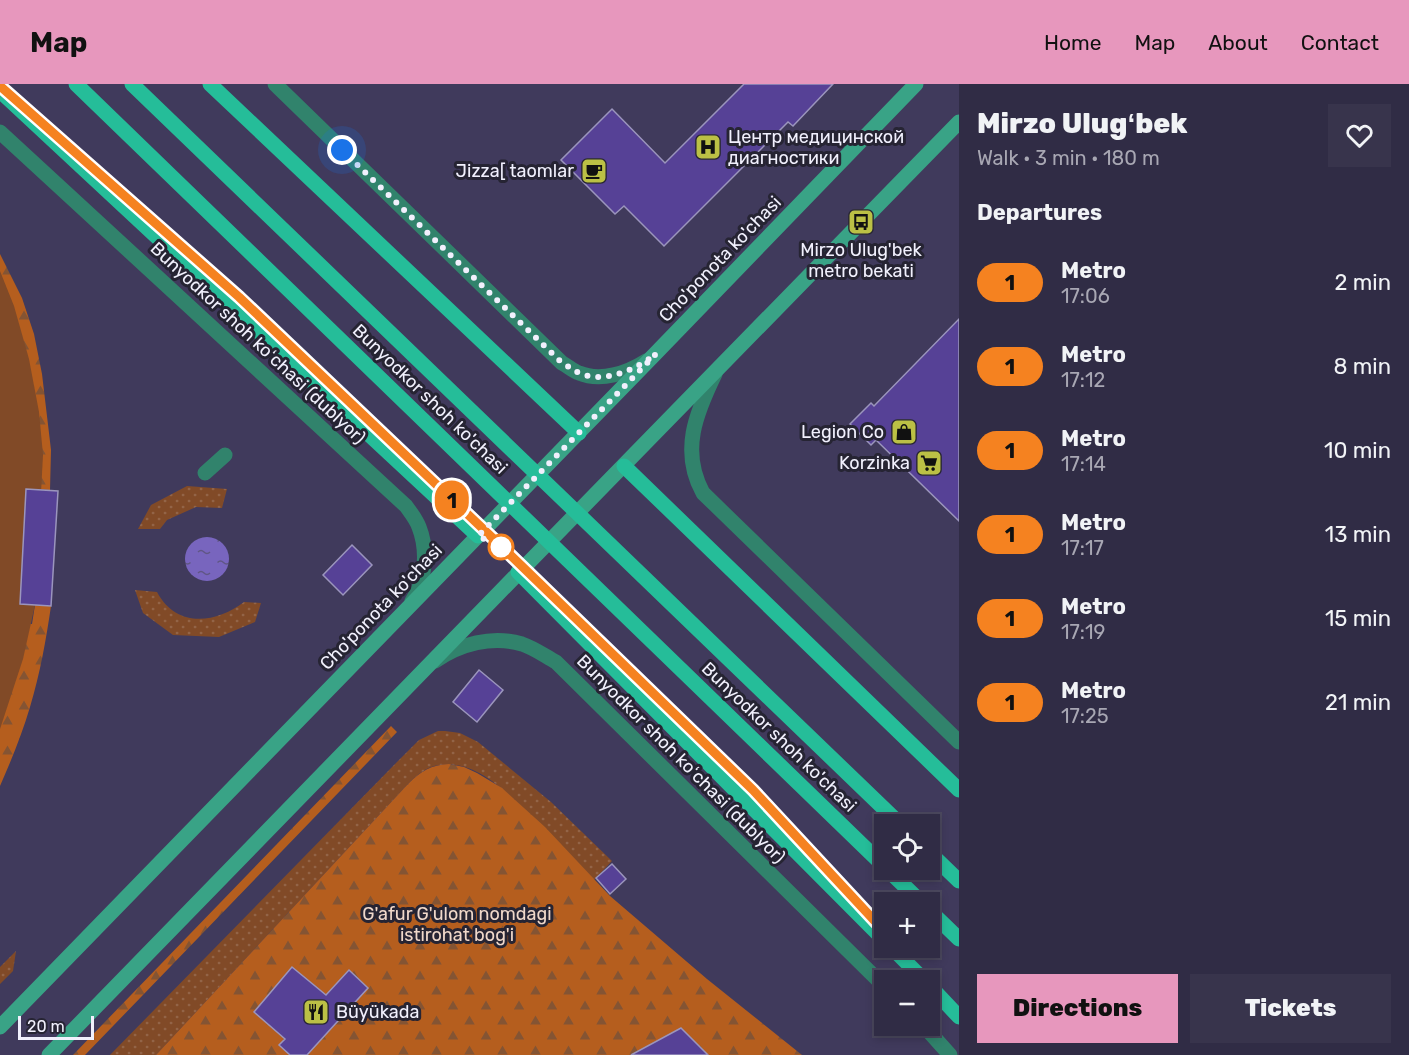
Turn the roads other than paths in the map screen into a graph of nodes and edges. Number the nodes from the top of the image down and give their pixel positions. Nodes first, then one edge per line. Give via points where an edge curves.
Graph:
1 (76, 84) edge
2 (132, 84) edge
3 (210, 84) edge
4 (275, 84) edge
5 (916, 84) edge
6 (0, 92) edge
7 (959, 122) edge
8 (0, 132) edge
9 (656, 354) junction
10 (717, 370) junction
11 (579, 433) junction
12 (225, 455) dead end
13 (624, 466) junction
14 (205, 473) dead end
15 (478, 536) junction
16 (518, 572) junction
17 (405, 610) junction
18 (421, 672) junction
19 (959, 742) edge
20 (959, 790) edge
21 (889, 814) edge
22 (874, 857) edge
23 (940, 863) edge
24 (898, 880) edge
25 (959, 881) edge
26 (910, 892) edge
27 (940, 921) edge
28 (874, 930) edge
29 (959, 939) edge
30 (902, 958) edge
31 (914, 970) edge
32 (874, 976) edge
33 (940, 997) edge
34 (959, 1017) edge
35 (0, 1027) edge
36 (933, 1036) edge
37 (49, 1055) edge
38 (950, 1055) edge

1 - 22 main road, Bunyodkor shoh ko'chasi
2 - 21 main road, Bunyodkor shoh ko'chasi
3 - 11 main road
4 - 9 street via 562,363 578,373 604,376 634,369
5 - 9 main road, Cho'ponota ko'chasi
6 - 15 main road
7 - 10 main road
8 - 17 street, Bunyodkor shoh koʻchasi (dublyor) via 406,506 423,538 424,568 417,594
9 - 11 main road, Cho'ponota ko'chasi
10 - 13 main road
10 - 19 street via 700,407 691,446 694,472 703,493
11 - 15 main road, Cho'ponota ko'chasi
12 - 14 street
13 - 16 main road
13 - 20 main road
15 - 17 main road, Cho'ponota ko'chasi
16 - 18 main road
16 - 28 main road
17 - 35 main road, Cho'ponota ko'chasi
18 - 32 street, Bunyodkor shoh koʻchasi (dublyor) via 456,650 490,640 521,644 556,662
18 - 37 main road
23 - 25 main road
24 - 26 main road, Bunyodkor shoh ko'chasi
27 - 29 main road
30 - 31 main road
33 - 34 main road
36 - 38 street

